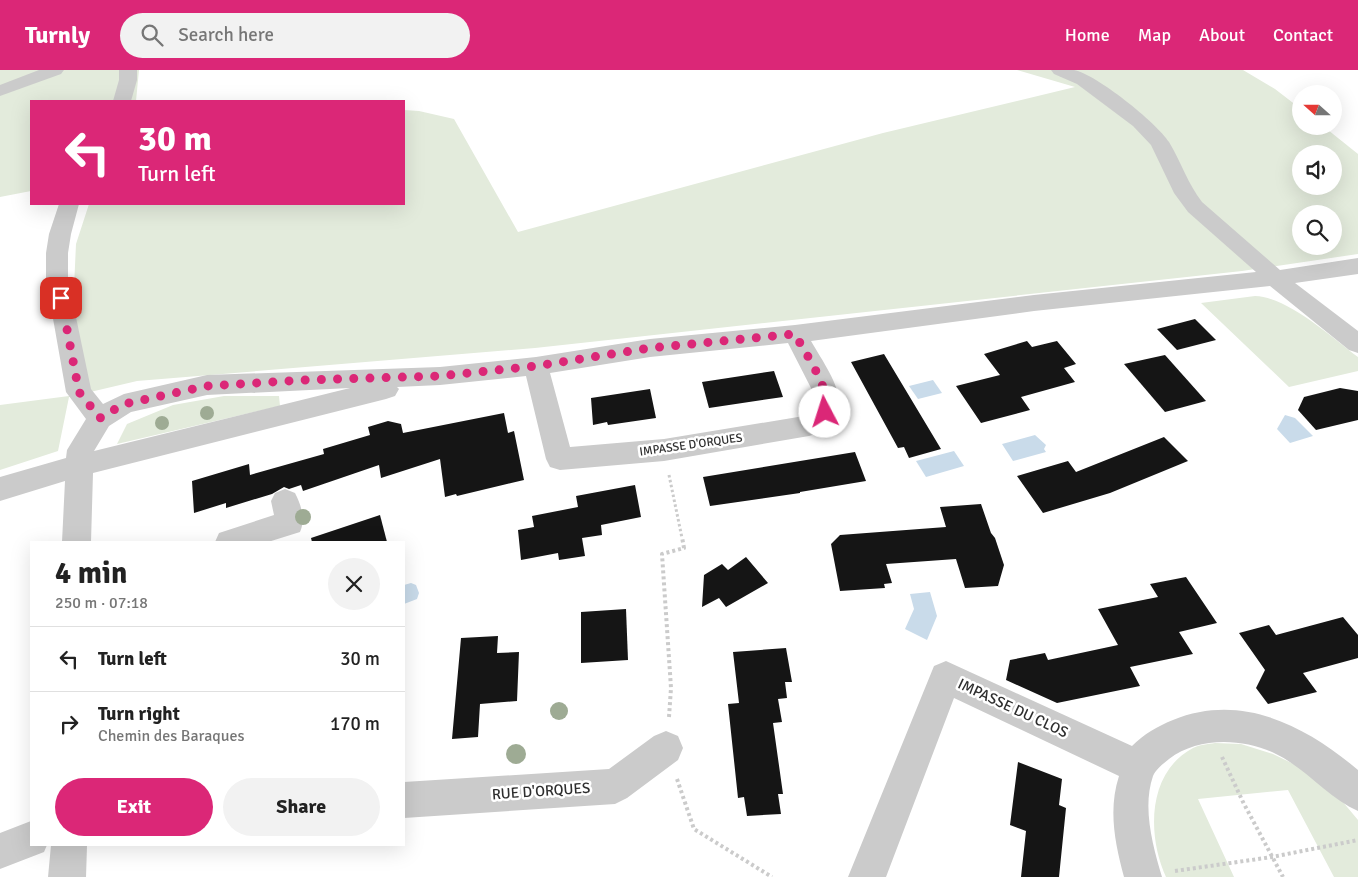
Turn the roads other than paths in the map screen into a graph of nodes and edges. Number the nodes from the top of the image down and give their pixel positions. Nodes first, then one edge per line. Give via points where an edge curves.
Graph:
1 (55, 70) edge
2 (128, 70) edge
3 (1060, 70) edge
4 (0, 91) edge
5 (122, 100) edge
6 (69, 205) edge
7 (1358, 266) edge
8 (1277, 278) junction
9 (795, 334) junction
10 (1358, 344) edge
11 (536, 366) junction
12 (440, 376) junction
13 (100, 418) junction
14 (79, 465) junction
15 (0, 489) edge
16 (290, 522) edge
17 (77, 541) edge
18 (232, 541) edge
19 (666, 748) road end
20 (1138, 767) junction
21 (1358, 794) edge
22 (405, 800) edge
23 (30, 839) edge
24 (69, 846) edge
25 (0, 851) edge
26 (67, 877) edge
27 (867, 877) edge
28 (1143, 877) edge

1 - 4 street
2 - 5 street
3 - 8 street via 1083,80 1115,102 1155,136 1184,193 1195,207
6 - 13 street via 58,244 58,279 79,392
7 - 8 street
8 - 9 street via 1044,302
8 - 10 street
9 - 11 street via 650,348
9 - 11 street, IMPASSE D'ORQUES via 825,392 828,403 819,421 809,426 664,450 560,459
11 - 12 street
12 - 13 street via 207,386 124,404
12 - 14 street
13 - 14 street via 80,450
14 - 15 street
14 - 17 street
16 - 18 street
19 - 22 street, RUE D'ORQUES via 615,786
20 - 21 street via 1154,748 1178,732 1207,725 1244,727 1284,740 1325,764
20 - 27 street, IMPASSE DU CLOS via 946,677
20 - 28 street via 1131,802 1132,838
23 - 25 street
24 - 26 street

